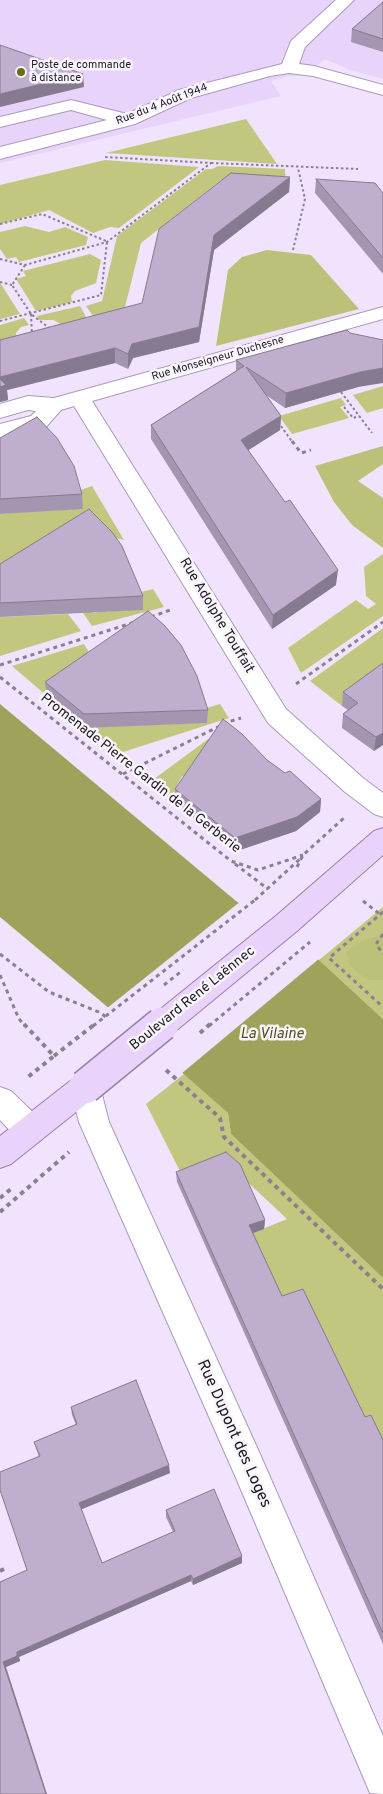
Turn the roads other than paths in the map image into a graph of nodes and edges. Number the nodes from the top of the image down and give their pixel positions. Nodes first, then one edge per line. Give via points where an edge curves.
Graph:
1 (346, 0) edge
2 (289, 68) junction
3 (383, 90) edge
4 (129, 120) junction
5 (0, 122) edge
6 (0, 152) edge
7 (376, 315) edge
8 (383, 333) edge
9 (79, 398) junction
10 (54, 405) junction
11 (0, 410) edge
12 (0, 431) edge
13 (376, 801) edge
14 (383, 839) edge
15 (86, 1087) junction
16 (0, 1100) edge
17 (30, 1130) junction
18 (0, 1154) edge
19 (383, 1780) edge

1 - 2 street via 297,45
2 - 3 street, Rue du 4 Août 1944 via 314,71
2 - 4 street, Rue du 4 Août 1944 via 205,88
4 - 5 street via 72,105
4 - 6 street, Rue du 4 Août 1944
7 - 8 street
7 - 9 street, Rue Monseigneur Duchesne
9 - 10 street, Rue Monseigneur Duchesne
9 - 13 street, Rue Adolphe Touffait via 277,716
10 - 11 street, Rue Monseigneur Duchesne via 28,403
10 - 12 street, Rue Monseigneur Duchesne via 39,421
14 - 15 main road, Boulevard René Laënnec, bridge via 287,923
15 - 17 main road, Boulevard René Laënnec
15 - 19 street, Rue Dupont des Loges via 94,1122 248,1466
16 - 17 street
17 - 18 main road, Boulevard René Laënnec

